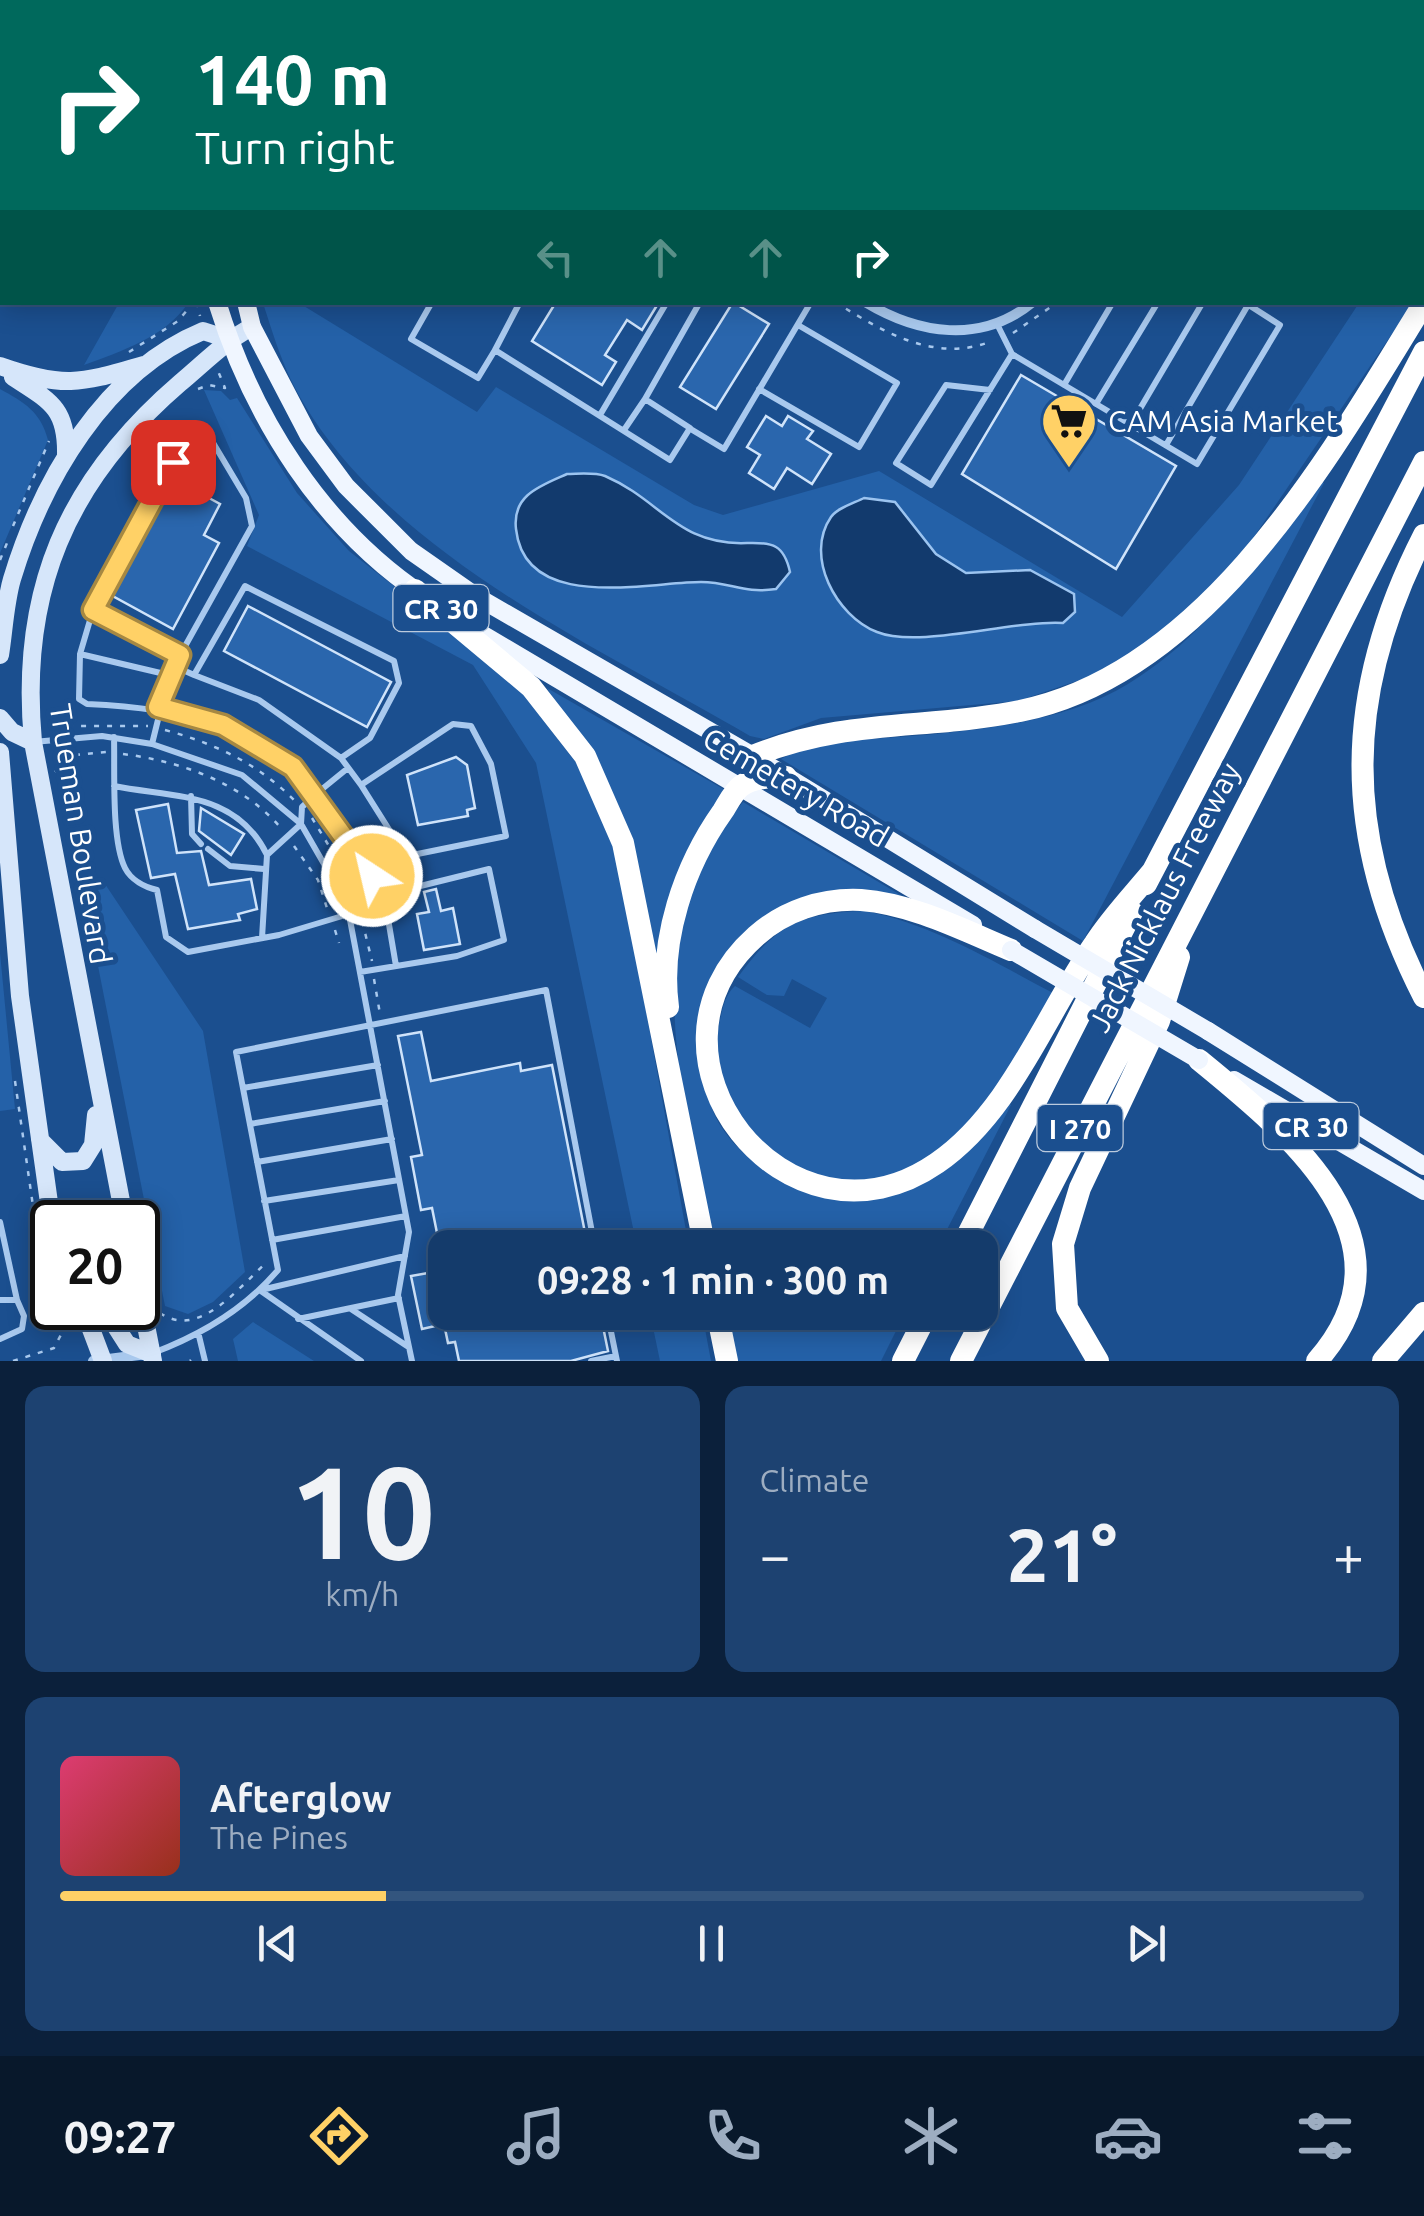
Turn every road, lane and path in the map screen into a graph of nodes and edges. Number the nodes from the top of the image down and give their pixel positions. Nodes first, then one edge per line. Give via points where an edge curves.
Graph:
1 (218, 305) edge
2 (247, 305) edge
3 (430, 305) edge
4 (518, 305) edge
5 (665, 305) edge
6 (698, 305) edge
7 (809, 305) edge
8 (870, 305) edge
9 (1028, 305) edge
10 (1110, 305) edge
11 (1156, 305) edge
12 (1202, 305) edge
13 (1245, 305) edge
14 (1248, 305) edge
15 (1423, 305) edge
16 (997, 324) junction
17 (798, 325) junction
18 (252, 326) junction
19 (228, 339) junction
20 (496, 350) junction
21 (1424, 352) edge
22 (1012, 354) junction
23 (145, 364) junction
24 (0, 367) edge
25 (1064, 384) junction
26 (760, 389) junction
27 (990, 390) junction
28 (645, 399) junction
29 (1096, 404) junction
30 (600, 415) junction
31 (1130, 424) junction
32 (690, 428) junction
33 (624, 430) junction
34 (1166, 445) junction
35 (66, 455) junction
36 (1424, 462) edge
37 (1424, 535) edge
38 (415, 590) junction
39 (93, 610) junction
40 (80, 654) junction
41 (0, 655) edge
42 (180, 655) junction
43 (174, 666) junction
44 (169, 675) junction
45 (194, 675) junction
46 (158, 707) junction
47 (0, 718) edge
48 (114, 737) junction
49 (34, 742) junction
50 (152, 744) junction
51 (0, 752) edge
52 (115, 753) junction
53 (753, 756) junction
54 (340, 758) junction
55 (348, 768) junction
56 (55, 771) dead end
57 (786, 776) junction
58 (361, 785) junction
59 (114, 786) junction
60 (740, 786) junction
61 (316, 794) junction
62 (192, 796) junction
63 (301, 824) junction
64 (289, 838) junction
65 (267, 855) junction
66 (399, 858) junction
67 (264, 869) junction
68 (1152, 872) junction
69 (372, 876) junction
70 (342, 895) junction
71 (384, 895) junction
72 (1199, 895) junction
73 (349, 914) junction
74 (332, 920) junction
75 (262, 938) junction
76 (339, 943) dead end
77 (1012, 950) junction
78 (396, 966) junction
79 (360, 972) junction
80 (1424, 996) edge
81 (370, 1025) junction
82 (1199, 1060) junction
83 (378, 1065) junction
84 (94, 1075) junction
85 (243, 1088) junction
86 (385, 1101) junction
87 (250, 1124) junction
88 (392, 1139) junction
89 (40, 1140) junction
90 (257, 1162) junction
91 (1424, 1166) edge
92 (399, 1180) junction
93 (696, 1191) junction
94 (1424, 1191) edge
95 (49, 1200) edge
96 (126, 1200) edge
97 (264, 1201) junction
98 (406, 1216) junction
99 (0, 1222) edge
100 (592, 1230) edge
101 (702, 1230) edge
102 (970, 1230) edge
103 (272, 1240) junction
104 (405, 1256) junction
105 (267, 1262) dead end
106 (260, 1290) junction
107 (399, 1298) junction
108 (0, 1300) edge
109 (17, 1300) junction
110 (350, 1308) junction
111 (160, 1312) edge
112 (1424, 1313) edge
113 (297, 1319) junction
114 (63, 1330) edge
115 (91, 1330) edge
116 (118, 1330) edge
117 (149, 1330) edge
118 (611, 1330) edge
119 (721, 1330) edge
120 (919, 1330) edge
121 (199, 1336) junction
122 (0, 1338) edge
123 (409, 1348) junction
124 (152, 1358) edge
125 (616, 1358) edge
126 (101, 1360) edge
127 (13, 1361) edge
128 (205, 1361) edge
129 (361, 1361) edge
130 (412, 1361) edge
131 (591, 1361) edge
132 (727, 1361) edge
133 (903, 1361) edge
134 (961, 1361) edge
135 (1098, 1361) edge
136 (1317, 1361) edge
137 (1383, 1361) edge

1 - 19 main road, Cemetery Road
2 - 18 main road, Cemetery Road
3 - 20 lane via 410,339 478,378
4 - 20 lane
5 - 30 lane
6 - 28 lane
7 - 17 lane
8 - 16 street via 907,325 933,330
9 - 16 street
10 - 25 lane
11 - 29 lane
12 - 31 lane
13 - 34 lane
14 - 34 lane via 1280,324 1197,464
15 - 53 highway via 1253,552 1211,602 1137,665 1018,711 838,729
16 - 22 lane
17 - 26 lane
17 - 26 lane via 896,383 859,448
18 - 19 main road, Trueman Boulevard
18 - 53 main road, Cemetery Road / CR 30 via 309,436 389,532 474,595
19 - 23 main road, Trueman Boulevard via 203,331
19 - 38 main road, Cemetery Road / CR 30 via 304,480 348,532
19 - 49 main road, Trueman Boulevard via 144,414 103,462 67,522 39,594 30,664
20 - 30 lane
21 - 68 highway, Jack Nicklaus Freeway / I 270
22 - 25 lane
22 - 27 lane
23 - 24 main road via 83,384
23 - 35 main road, Trueman Boulevard
24 - 35 main road via 53,405 66,426
25 - 29 lane
26 - 32 lane via 724,449
27 - 27 lane via 931,485 896,463 946,386
28 - 32 lane
28 - 33 lane
29 - 31 lane
30 - 33 lane
31 - 34 lane
32 - 33 lane via 670,460
35 - 41 main road, Trueman Boulevard via 34,516 11,583
36 - 72 highway, Jack Nicklaus Freeway / I 270
37 - 80 highway via 1387,617 1368,686 1362,815 1384,908
38 - 60 main road, Cemetery Road / CR 30
38 - 93 highway via 531,688 585,756 623,842
39 - 40 lane
39 - 42 lane
39 - 42 lane via 173,462 208,436 246,498 252,526
40 - 44 lane
40 - 46 lane via 78,699
42 - 43 lane
43 - 44 lane
43 - 45 lane
44 - 46 lane
45 - 54 lane via 260,700
45 - 54 lane via 245,586 394,661 399,683 370,738
46 - 50 lane
46 - 61 lane via 223,725 293,767
47 - 49 main road
48 - 49 lane
48 - 50 lane
48 - 52 lane
49 - 84 main road, Trueman Boulevard
50 - 63 lane via 242,776
51 - 89 main road via 20,996
52 - 56 path via 76,755
52 - 59 lane
52 - 64 path via 204,774 246,797
53 - 57 main road, Cemetery Road / CR 30
54 - 55 lane
55 - 58 lane
55 - 61 lane
57 - 60 highway
57 - 91 main road, Cemetery Road / CR 30, bridge
58 - 66 lane
58 - 66 lane via 453,724 471,726 491,764 506,836
59 - 62 lane
59 - 75 lane via 125,868 142,886 157,890 166,938 188,952
60 - 77 main road, Cemetery Road / CR 30
60 - 93 highway via 698,855 668,945 667,999
61 - 63 lane via 302,807
61 - 69 lane
62 - 65 lane via 223,807 258,837
62 - 67 lane via 192,834 230,866
63 - 64 lane
63 - 70 lane
64 - 65 lane
64 - 74 path via 318,880
65 - 67 lane
66 - 69 lane via 383,861
67 - 75 lane
68 - 77 highway via 1096,941 980,1123 915,1178 877,1189 814,1185 759,1156 721,1108 708,1050 716,994 738,954 784,916 832,900 885,903
68 - 102 highway, Jack Nicklaus Freeway / I 270
69 - 70 lane
69 - 71 lane
70 - 73 lane
71 - 78 lane
71 - 78 lane via 490,869 504,940
72 - 134 highway, Jack Nicklaus Freeway / I 270
72 - 135 highway via 1159,1021 1080,1188 1063,1244 1067,1308
73 - 74 lane
73 - 79 lane
74 - 75 lane
74 - 76 path
77 - 82 main road, Cemetery Road / CR 30, bridge
78 - 79 lane
79 - 81 lane
81 - 83 lane
81 - 85 lane via 236,1052
81 - 100 lane via 546,990
82 - 94 main road, Cemetery Road / CR 30
82 - 136 highway via 1266,1114 1314,1163 1339,1202 1352,1247 1351,1299
83 - 85 lane
83 - 86 lane
84 - 89 main road via 96,1131 89,1154 77,1164 62,1162
84 - 96 main road, Trueman Boulevard
85 - 87 lane
86 - 87 lane
86 - 88 lane
87 - 90 lane
88 - 90 lane
88 - 92 lane
89 - 95 main road
90 - 97 lane
92 - 97 lane
92 - 98 lane
93 - 101 highway
97 - 103 lane
98 - 103 lane
98 - 104 lane
99 - 109 lane
103 - 106 lane via 278,1270
104 - 106 lane
104 - 107 lane
105 - 111 path via 199,1318 176,1322
106 - 113 lane
106 - 121 lane
107 - 110 lane
107 - 123 lane
108 - 109 lane
109 - 122 lane via 22,1330
110 - 113 lane
110 - 123 lane
112 - 137 highway
113 - 129 lane
114 - 127 path via 54,1348
115 - 126 main road
116 - 124 main road via 127,1344
117 - 124 main road
118 - 125 lane
119 - 132 highway
120 - 133 highway
121 - 124 lane
121 - 128 lane
123 - 130 lane
124 - 126 street
125 - 131 lane

